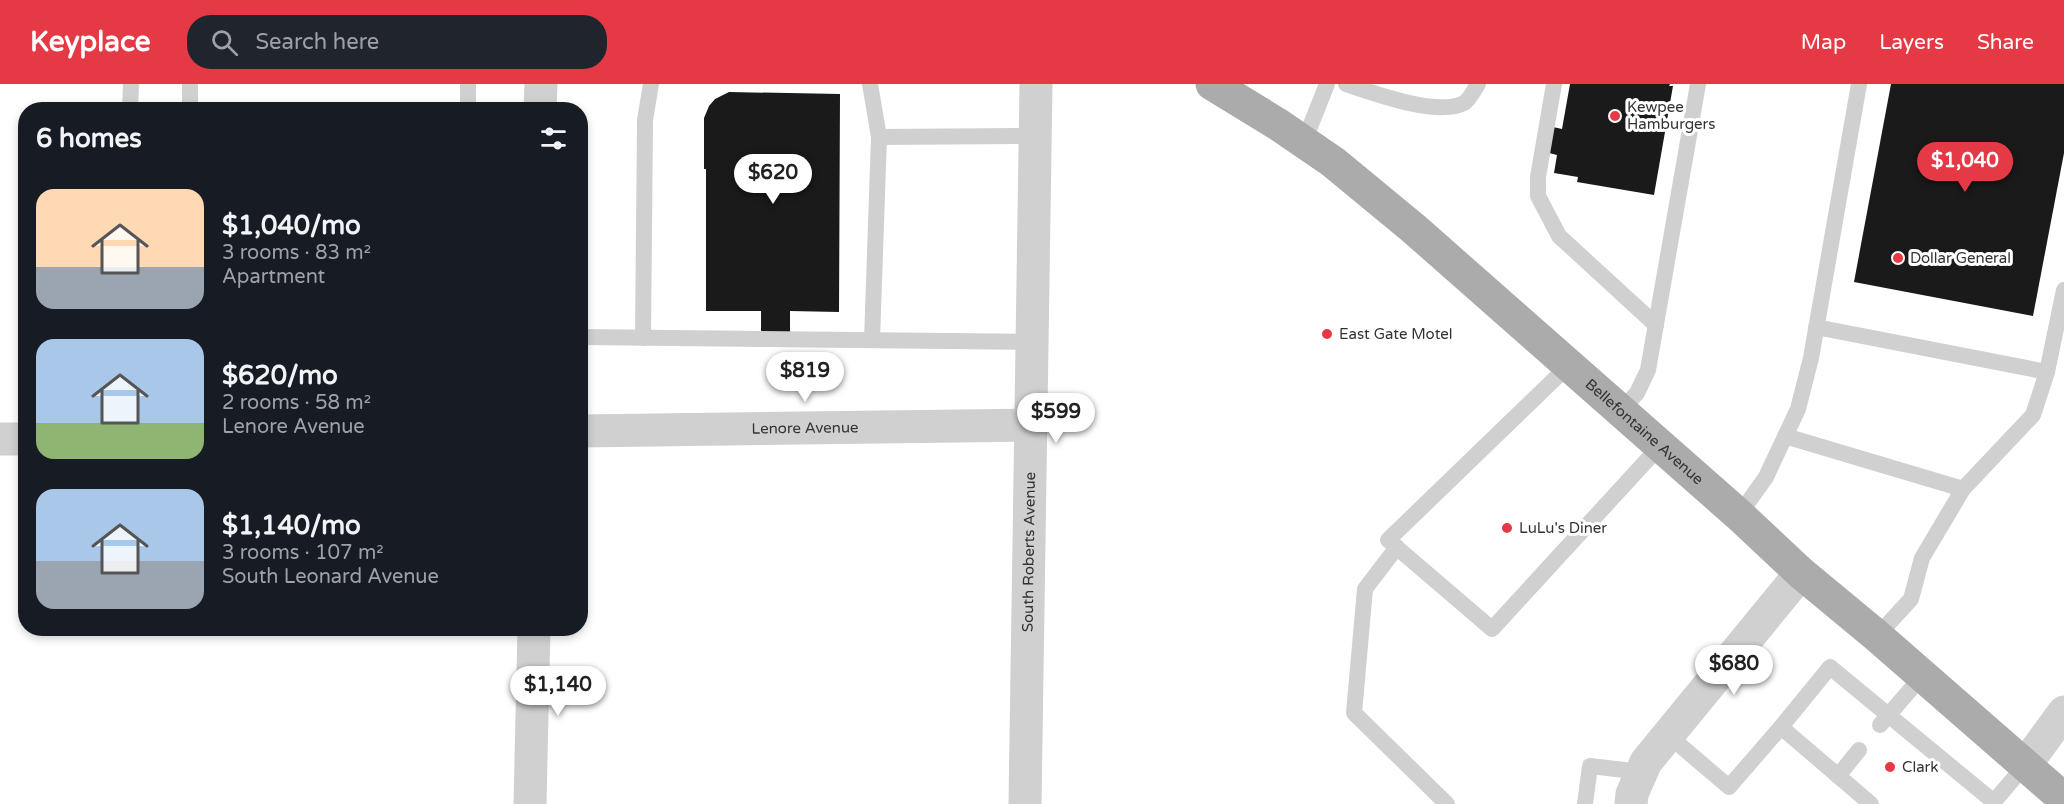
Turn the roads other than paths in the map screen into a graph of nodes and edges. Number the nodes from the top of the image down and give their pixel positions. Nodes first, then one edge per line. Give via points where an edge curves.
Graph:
1 (131, 84) edge
2 (190, 84) edge
3 (468, 84) edge
4 (541, 84) edge
5 (651, 84) edge
6 (870, 84) edge
7 (1036, 84) edge
8 (1212, 84) edge
9 (1327, 84) edge
10 (1346, 84) edge
11 (1478, 84) edge
12 (1554, 84) edge
13 (1698, 84) edge
14 (1859, 84) edge
15 (130, 102) edge
16 (190, 102) edge
17 (468, 102) edge
18 (540, 102) edge
19 (1035, 136) junction
20 (879, 137) junction
21 (1304, 142) junction
22 (2064, 290) edge
23 (1656, 325) junction
24 (1816, 327) junction
25 (588, 337) edge
26 (643, 338) junction
27 (872, 340) junction
28 (1032, 342) junction
29 (1568, 366) junction
30 (2047, 372) junction
31 (1620, 411) junction
32 (1030, 425) junction
33 (588, 431) edge
34 (1785, 436) junction
35 (18, 439) edge
36 (0, 440) edge
37 (1660, 446) junction
38 (1963, 489) junction
39 (1739, 515) junction
40 (1396, 547) junction
41 (1801, 573) junction
42 (534, 636) edge
43 (1877, 636) junction
44 (1923, 675) junction
45 (2064, 712) edge
46 (1884, 721) junction
47 (1781, 727) junction
48 (1668, 735) junction
49 (1859, 750) dead end
50 (2026, 764) junction
51 (1642, 772) junction
52 (1838, 776) junction
53 (2064, 799) edge
54 (1993, 803) edge
55 (530, 804) edge
56 (1024, 804) edge
57 (1447, 804) edge
58 (1585, 804) edge
59 (1631, 804) edge
60 (1871, 804) edge

1 - 15 lane
2 - 16 lane
3 - 17 lane
4 - 18 street
5 - 26 lane via 645,120
6 - 20 lane
7 - 19 street, South Roberts Avenue
8 - 21 main road, Bellefontaine Avenue
9 - 21 lane
10 - 11 lane via 1391,100 1448,107 1466,102
12 - 23 lane via 1538,196 1559,236
13 - 23 lane
14 - 24 lane
19 - 20 lane
19 - 28 street, South Roberts Avenue
20 - 27 lane
21 - 29 main road, Bellefontaine Avenue via 1413,228
22 - 30 lane
23 - 31 lane via 1648,370 1637,393
24 - 30 lane
24 - 34 lane via 1798,409
25 - 26 lane
26 - 27 lane
27 - 28 lane
28 - 32 street, South Roberts Avenue
29 - 31 main road, Bellefontaine Avenue
29 - 40 lane via 1389,540
30 - 38 lane via 2033,415
31 - 37 main road, Bellefontaine Avenue
32 - 33 street, Lenore Avenue
32 - 56 street, South Roberts Avenue
34 - 38 lane
34 - 39 lane via 1766,477
35 - 36 street
37 - 39 main road, Bellefontaine Avenue
37 - 40 lane via 1492,629
38 - 43 lane via 1922,558 1911,599
39 - 41 main road, Bellefontaine Avenue
40 - 57 lane via 1365,589 1354,713
41 - 43 main road, Bellefontaine Avenue
41 - 48 street
42 - 55 street
43 - 44 main road, Bellefontaine Avenue
44 - 46 lane
44 - 50 main road, Bellefontaine Avenue
45 - 50 street
46 - 47 lane via 1830,667
46 - 54 lane
47 - 48 lane via 1730,787
47 - 52 lane
48 - 51 street
49 - 52 lane
50 - 53 main road, Bellefontaine Avenue
50 - 54 lane
51 - 58 lane via 1590,766
51 - 59 street
52 - 60 lane

